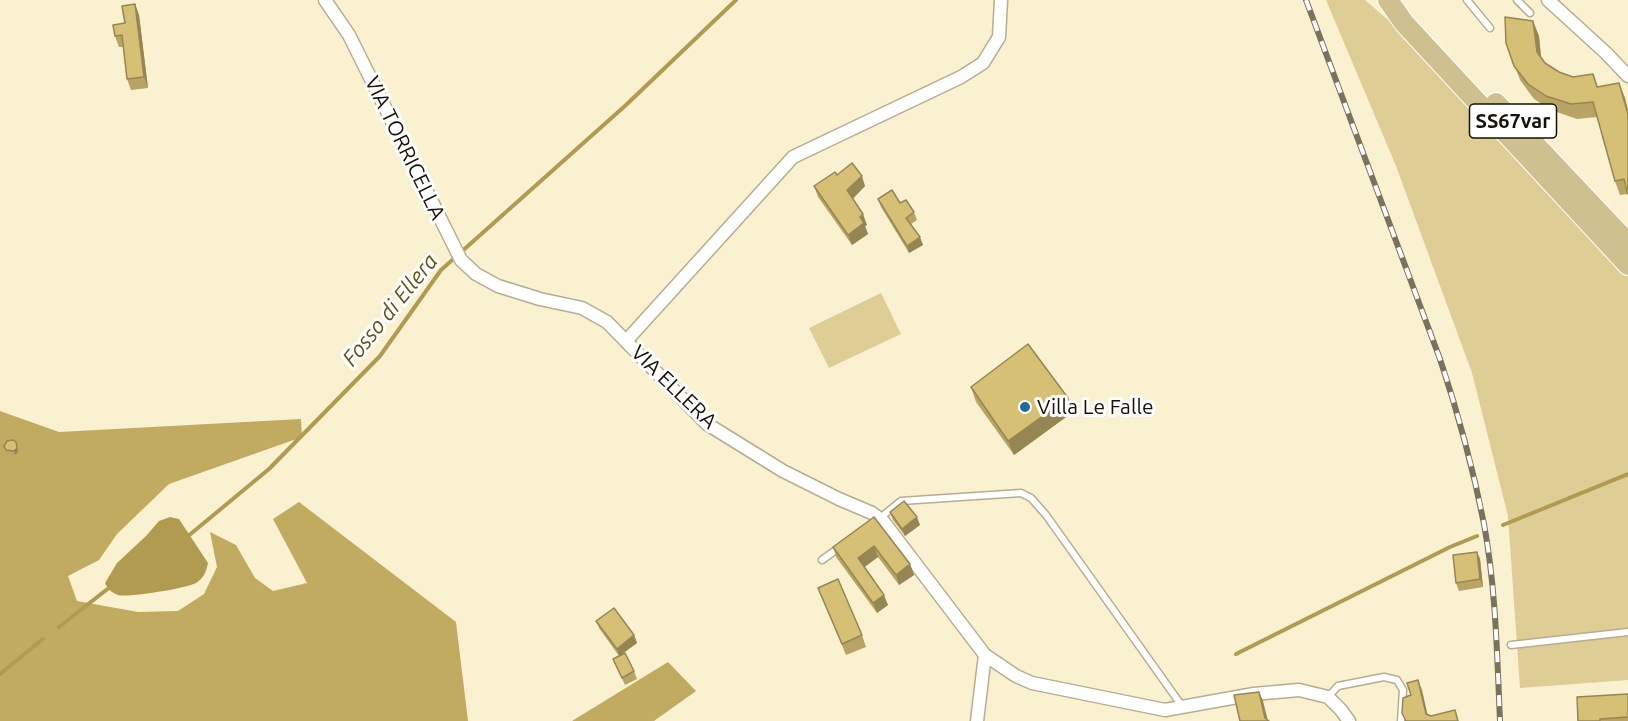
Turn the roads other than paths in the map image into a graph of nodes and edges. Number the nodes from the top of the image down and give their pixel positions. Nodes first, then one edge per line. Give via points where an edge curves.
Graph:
1 (325, 0) edge
2 (1001, 0) edge
3 (1388, 0) edge
4 (1397, 0) edge
5 (1467, 0) edge
6 (1516, 0) edge
7 (1548, 0) edge
8 (1530, 13) dead end
9 (1490, 28) dead end
10 (1628, 76) edge
11 (1628, 243) edge
12 (1628, 265) edge
13 (627, 340) junction
14 (878, 521) junction
15 (846, 542) edge
16 (822, 560) dead end
17 (1628, 632) edge
18 (1511, 645) dead end
19 (984, 655) junction
20 (1328, 698) junction
21 (1182, 707) junction
22 (977, 721) edge
23 (1349, 721) edge
24 (1401, 721) edge

1 - 13 street, VIA TORRICELLA via 349,35 459,256 476,274 498,286 582,308 607,322
2 - 13 street, VIA ELLERA via 999,37 983,63 793,157
3 - 12 main road, SS67var via 1404,23
4 - 11 main road, SS67var
5 - 9 lane
6 - 8 lane
7 - 10 street
13 - 14 street, VIA ELLERA via 707,424 783,471
14 - 19 street, VIA ELLERA
14 - 21 lane via 901,501 1021,493 1031,498
15 - 16 lane
17 - 18 lane
19 - 21 street, VIA ELLERA via 1032,683 1165,710
19 - 22 street
20 - 21 street, VIA ELLERA via 1299,690
20 - 23 street
20 - 24 lane via 1338,686 1384,677 1397,680 1403,690

